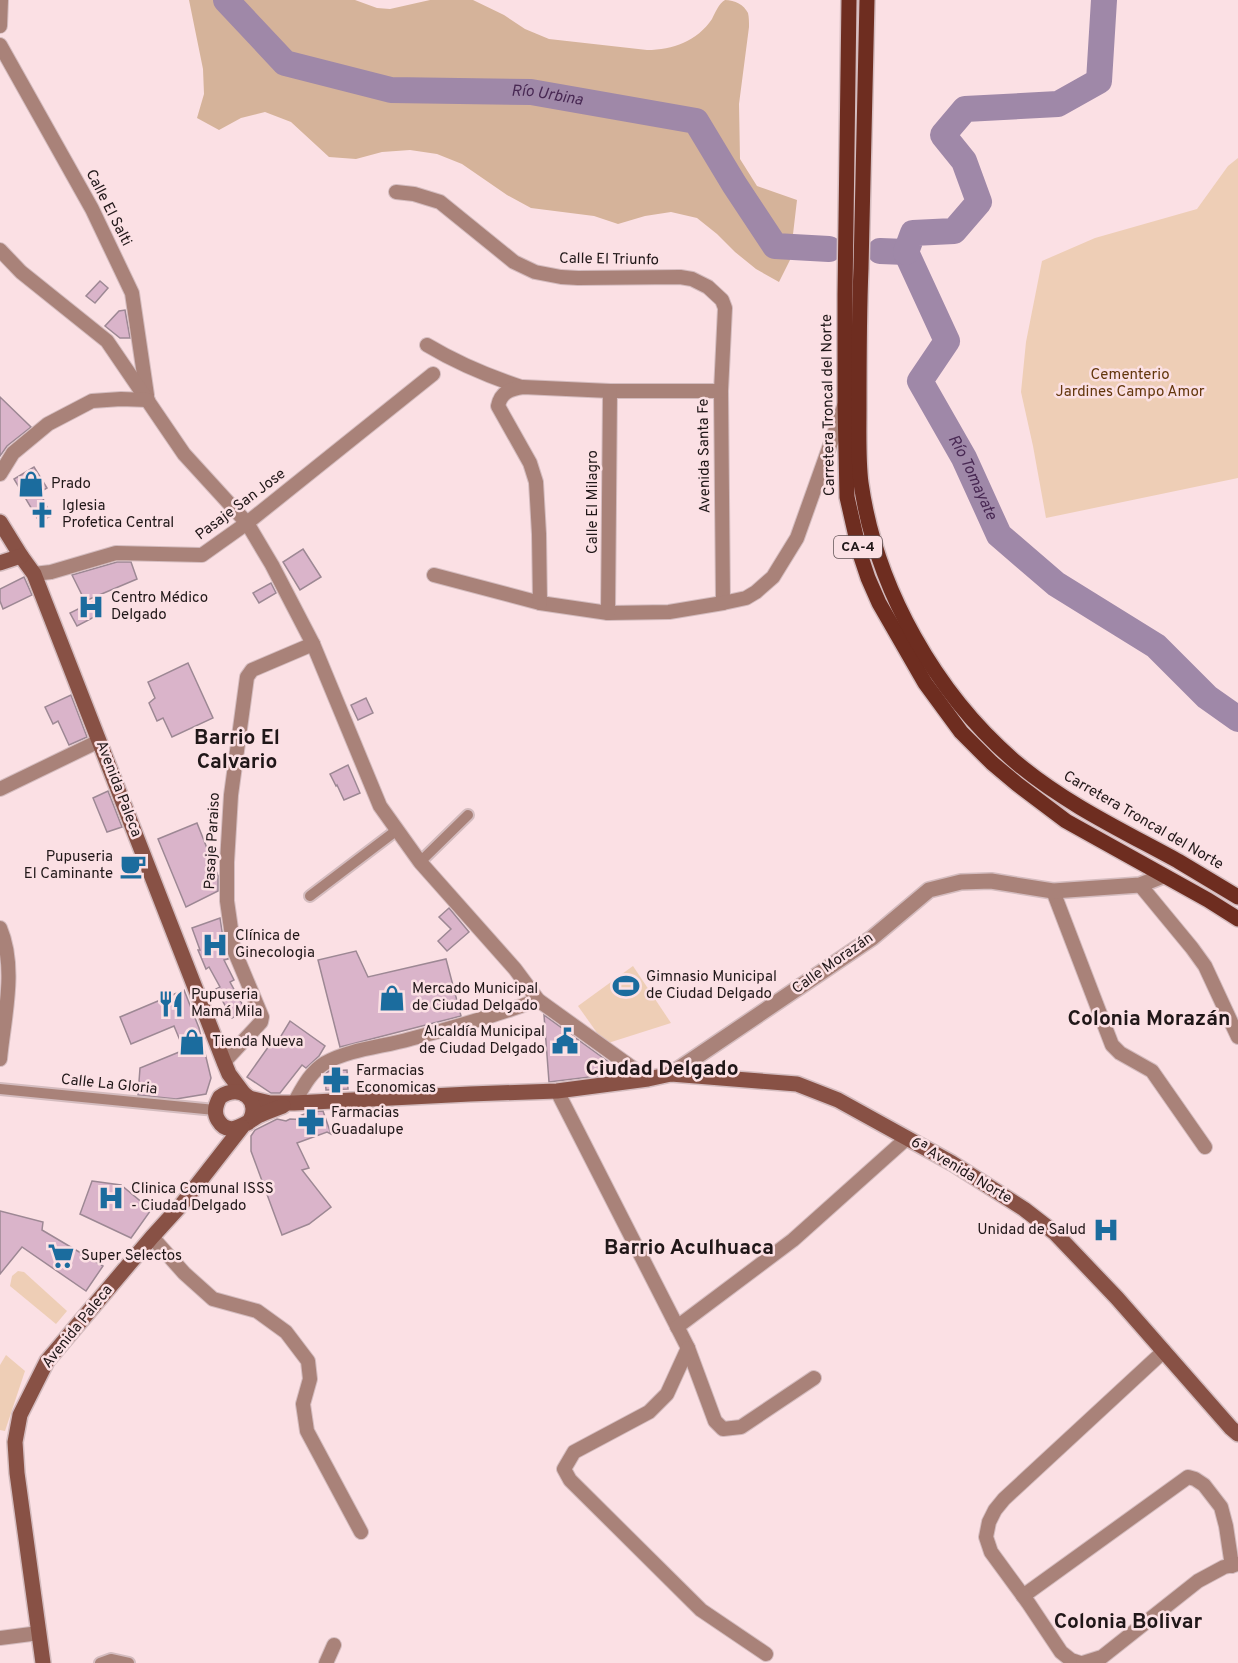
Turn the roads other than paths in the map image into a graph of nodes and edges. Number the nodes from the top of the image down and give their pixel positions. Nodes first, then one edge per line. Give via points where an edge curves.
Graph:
1 (1, 0) edge
2 (849, 0) edge
3 (867, 0) edge
4 (0, 26) edge
5 (0, 45) edge
6 (396, 192) dead end
7 (0, 250) edge
8 (725, 308) joint
9 (427, 345) dead end
10 (433, 374) dead end
11 (523, 387) junction
12 (610, 391) junction
13 (721, 392) junction
14 (148, 400) junction
15 (845, 404) junction
16 (0, 474) edge
17 (0, 522) edge
18 (247, 523) junction
19 (21, 556) junction
20 (0, 563) edge
21 (34, 574) junction
22 (434, 575) dead end
23 (540, 603) junction
24 (723, 603) junction
25 (608, 614) junction
26 (313, 644) junction
27 (99, 741) junction
28 (0, 789) edge
29 (468, 815) dead end
30 (397, 830) junction
31 (420, 862) junction
32 (1163, 876) junction
33 (1140, 885) junction
34 (1053, 891) junction
35 (310, 896) dead end
36 (1238, 897) edge
37 (1238, 919) edge
38 (0, 928) edge
39 (538, 1000) junction
40 (1238, 1037) edge
41 (0, 1059) edge
42 (224, 1062) junction
43 (671, 1074) junction
44 (648, 1079) junction
45 (0, 1089) edge
46 (556, 1091) junction
47 (223, 1095) junction
48 (247, 1096) junction
49 (294, 1103) junction
50 (217, 1115) junction
51 (245, 1125) junction
52 (907, 1138) junction
53 (1205, 1147) dead end
54 (213, 1163) junction
55 (152, 1237) junction
56 (677, 1327) junction
57 (688, 1348) junction
58 (1164, 1350) junction
59 (814, 1378) dead end
60 (1238, 1434) edge
61 (361, 1532) dead end
62 (1235, 1565) edge
63 (1023, 1596) junction
64 (39, 1633) junction
65 (0, 1638) edge
66 (334, 1645) dead end
67 (766, 1654) dead end
68 (43, 1663) edge
69 (100, 1663) edge
70 (129, 1663) edge
71 (326, 1663) edge
72 (1081, 1663) edge

1 - 4 street
2 - 15 main road, Carretera Troncal del Norte / CA-4
3 - 36 main road, Carretera Troncal del Norte / CA-4 via 859,455 869,523 892,591 920,645 950,690 1017,764 1065,798
5 - 14 street, Calle El Salti via 92,209 132,293
6 - 8 street, Calle El Triunfo via 440,202 514,262 535,272 578,278 692,279 708,286
7 - 14 street via 21,272 107,341
8 - 13 street, Avenida Santa Fe
9 - 11 street via 472,368
10 - 18 street, Pasaje San Jose
11 - 12 street
11 - 23 street via 506,392 498,406 530,463 536,482
12 - 13 street
12 - 25 street, Calle El Milagro
13 - 24 street, Avenida Santa Fe
14 - 16 street via 92,401 48,424 13,453
14 - 18 street via 184,454
15 - 24 street via 799,534 781,566 746,598
15 - 32 main road, Carretera Troncal del Norte / CA-4 via 847,497 860,554 879,603 925,683 961,732 1017,784 1066,821
17 - 19 main road, Avenida Paleca
18 - 21 street, Pasaje San Jose via 202,555 116,554
18 - 26 street
19 - 20 main road
19 - 21 main road, Avenida Paleca
21 - 27 main road, Avenida Paleca
22 - 23 street
23 - 25 street
24 - 25 street via 669,612
26 - 30 street via 380,806
26 - 42 street, Pasaje Paraiso via 252,669 247,676 231,795 227,901 234,950 262,1017
27 - 28 street
27 - 42 main road, Avenida Paleca
29 - 31 street
30 - 31 street
30 - 35 street
31 - 39 street
32 - 33 street, Calle Morazán
32 - 37 main road, Carretera Troncal del Norte / CA-4
33 - 34 street, Calle Morazán
33 - 40 street via 1205,966
34 - 43 street, Calle Morazán via 991,881 961,882 929,890 872,938
34 - 53 street via 1112,1045 1152,1071
38 - 41 street via 8,951 9,974
39 - 44 street
39 - 49 street via 323,1064 310,1076
42 - 47 main road, Avenida Paleca
42 - 48 main road, Avenida Paleca
43 - 44 main road, Calle Morazán
43 - 52 main road, 6ª Avenida Norte via 797,1084 838,1100
44 - 46 main road, Calle Morazán
45 - 50 street, Calle La Gloria
46 - 49 main road, Calle Morazán
46 - 56 street
47 - 48 main road via 233,1091
47 - 50 main road via 218,1101
48 - 49 main road, Calle Morazán via 270,1103
48 - 51 main road via 253,1110
49 - 51 main road, Calle Morazán
50 - 51 main road via 226,1127
50 - 54 main road, Avenida Paleca via 220,1143
51 - 54 main road, Avenida Paleca
52 - 56 street via 793,1240
52 - 58 main road, 6ª Avenida Norte via 1024,1209 1055,1233
54 - 55 main road, Avenida Paleca
55 - 61 street via 213,1299 257,1311 286,1332 308,1361 310,1378 303,1404 307,1431
55 - 64 main road, Avenida Paleca via 47,1361 20,1415 15,1442 17,1473
56 - 57 street
57 - 59 street via 715,1421 723,1429 741,1427
57 - 67 street via 667,1394 649,1412 574,1452 564,1468 570,1480 700,1610
58 - 60 main road, 6ª Avenida Norte
58 - 63 street via 995,1510 986,1537 991,1552
62 - 63 street via 1221,1508 1204,1485 1188,1477
62 - 72 street via 1198,1581 1102,1658
63 - 72 street via 1061,1652
64 - 65 street
64 - 68 main road, Avenida Paleca
66 - 71 street
69 - 70 street via 111,1659

